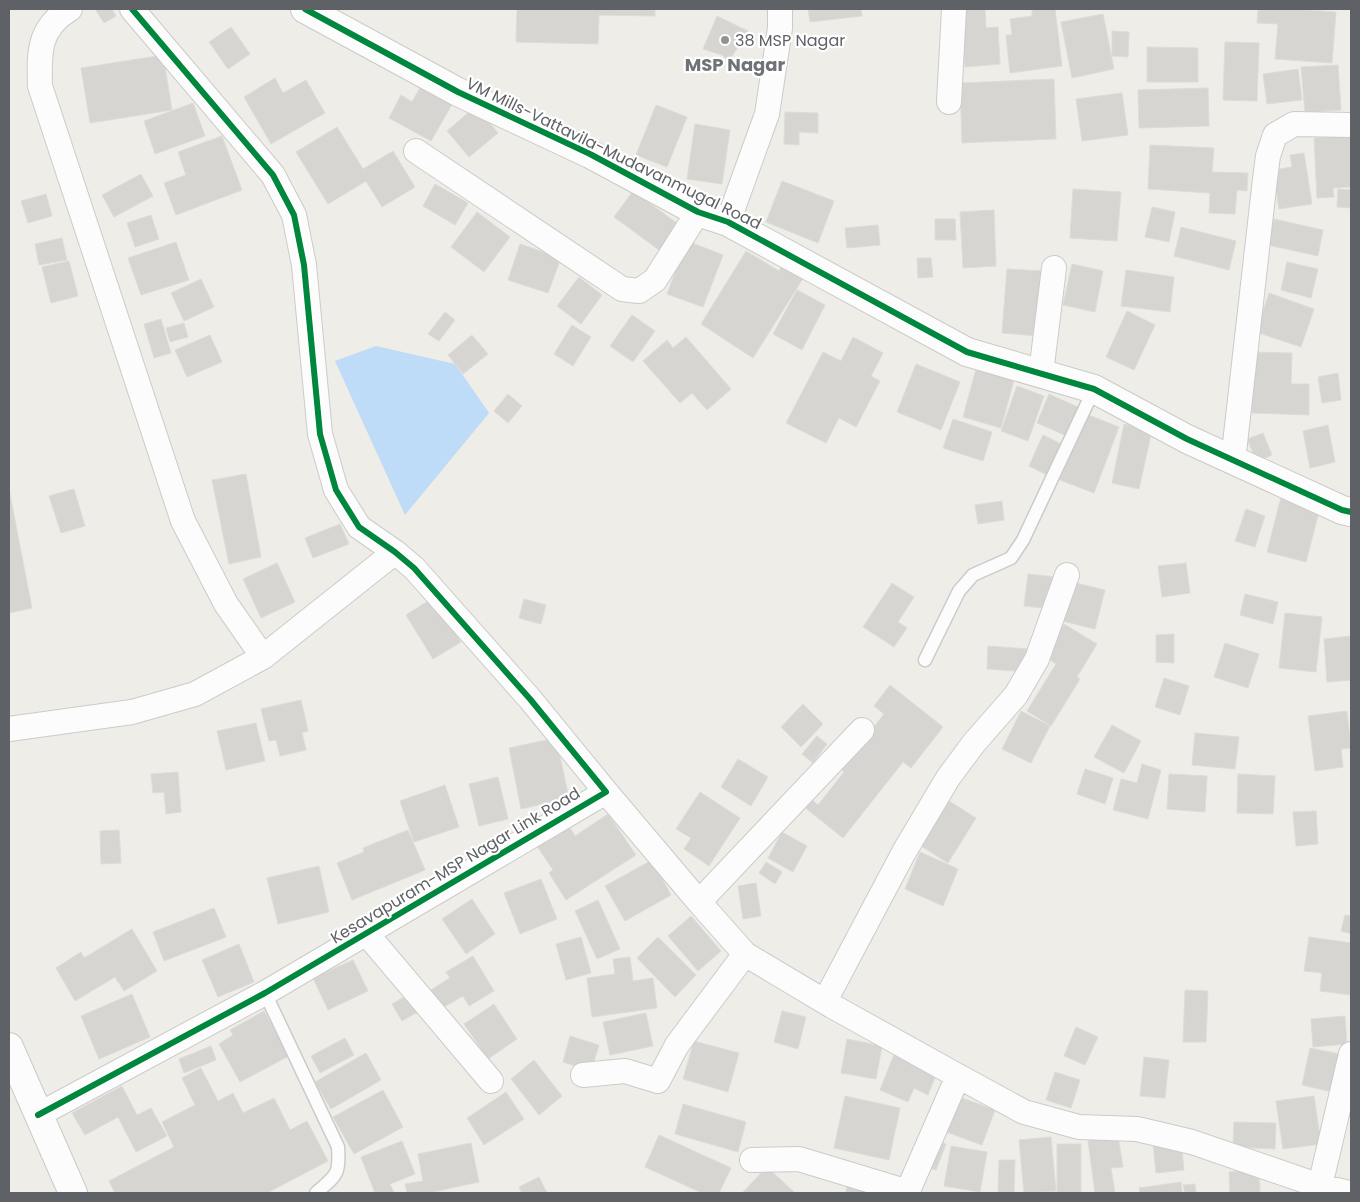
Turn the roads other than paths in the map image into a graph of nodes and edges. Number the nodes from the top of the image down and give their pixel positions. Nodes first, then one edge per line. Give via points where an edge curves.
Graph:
1 (70, 9) edge
2 (132, 9) edge
3 (305, 9) edge
4 (780, 9) edge
5 (954, 9) edge
6 (949, 102) dead end
7 (1351, 125) edge
8 (416, 151) dead end
9 (698, 212) junction
10 (728, 222) junction
11 (1054, 268) dead end
12 (1041, 373) junction
13 (1094, 388) junction
14 (1233, 460) junction
15 (1351, 512) edge
16 (395, 552) junction
17 (1067, 576) dead end
18 (263, 657) junction
19 (925, 660) dead end
20 (9, 729) edge
21 (862, 730) dead end
22 (606, 792) junction
23 (699, 902) junction
24 (366, 933) junction
25 (745, 954) junction
26 (264, 993) junction
27 (825, 1001) junction
28 (9, 1047) edge
29 (1351, 1054) edge
30 (583, 1075) dead end
31 (958, 1076) junction
32 (491, 1081) dead end
33 (38, 1115) junction
34 (752, 1160) dead end
35 (1320, 1186) junction
36 (73, 1193) edge
37 (316, 1193) edge
38 (908, 1193) edge
39 (1349, 1193) edge

1 - 18 street via 46,30 39,56 40,86 183,522 226,604
2 - 16 street, Kesavapuram-MSP Nagar Link Road via 273,175 294,215 304,265 320,434 336,490 359,527
3 - 9 street, VM Mills-Vattavila-Mudavanmugal Road via 458,92 590,154
4 - 10 street via 767,114
5 - 6 street
7 - 14 street via 1294,124 1275,135 1265,178
8 - 9 street via 622,289 639,291 655,280
9 - 10 street, VM Mills-Vattavila-Mudavanmugal Road
10 - 12 street, VM Mills-Vattavila-Mudavanmugal Road via 967,352
11 - 12 street
12 - 13 street, VM Mills-Vattavila-Mudavanmugal Road
13 - 14 street, VM Mills-Vattavila-Mudavanmugal Road via 1187,439
13 - 19 lane via 1023,540 1011,558 974,575 959,591
14 - 15 street, VM Mills-Vattavila-Mudavanmugal Road
16 - 18 street
16 - 22 street, Kesavapuram-MSP Nagar Link Road via 414,568 530,699
17 - 27 street via 1037,659 1016,695 948,778 904,852
18 - 20 street via 195,694 132,712
21 - 23 street
22 - 23 street
22 - 24 street, Kesavapuram-MSP Nagar Link Road
23 - 25 street
24 - 26 street, Kesavapuram-MSP Nagar Link Road
24 - 32 street
25 - 27 street
25 - 30 street via 676,1045 658,1081 625,1071
26 - 33 street, Kesavapuram-MSP Nagar Link Road
26 - 37 lane via 338,1147 336,1175
27 - 31 street
28 - 33 street
29 - 35 street
31 - 35 street via 1024,1112 1079,1127 1138,1128 1192,1142
31 - 38 street
33 - 36 street
34 - 38 street via 799,1160
35 - 39 street

